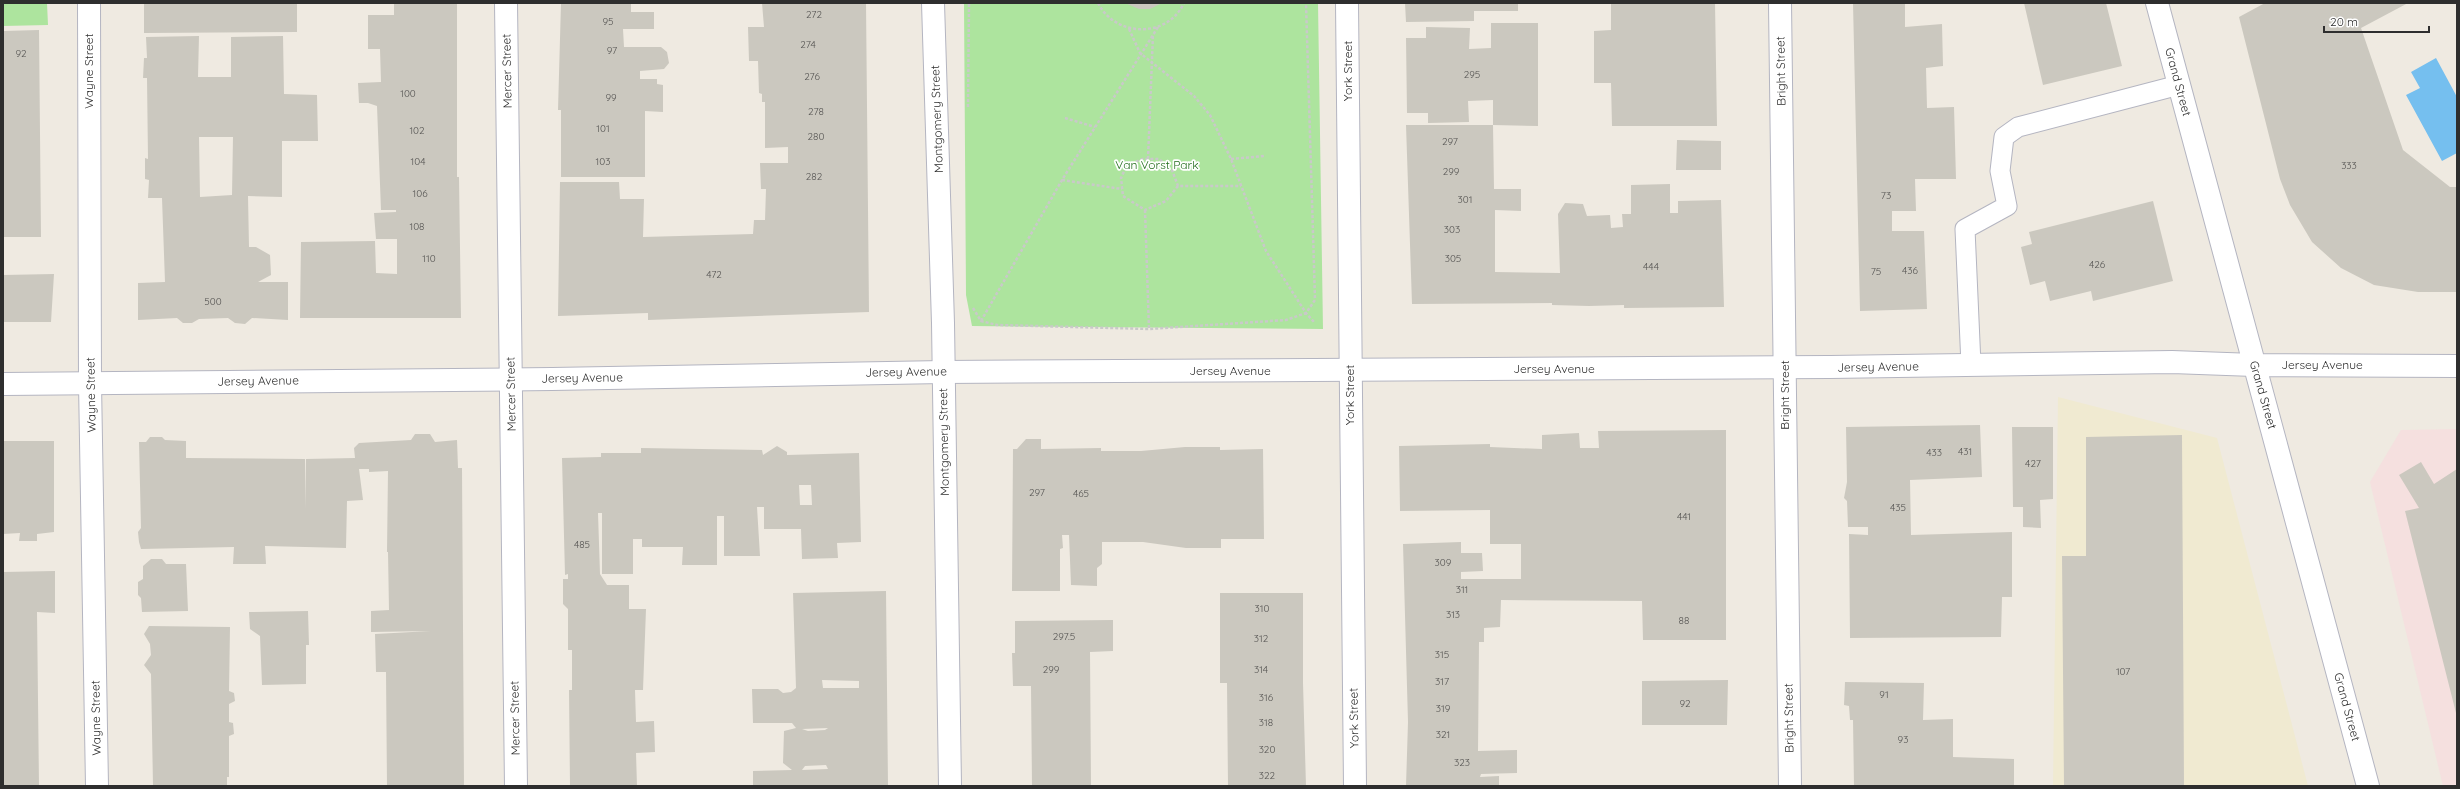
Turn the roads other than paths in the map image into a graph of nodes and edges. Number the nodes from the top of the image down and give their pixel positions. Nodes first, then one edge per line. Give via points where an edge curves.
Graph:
1 (89, 3) edge
2 (506, 3) edge
3 (934, 3) edge
4 (1347, 3) edge
5 (1780, 3) edge
6 (2157, 3) edge
7 (2179, 85) junction
8 (1971, 365) junction
9 (2254, 365) junction
10 (1784, 366) junction
11 (2457, 366) edge
12 (1350, 370) junction
13 (943, 372) junction
14 (511, 379) junction
15 (90, 383) junction
16 (3, 384) edge
17 (97, 786) edge
18 (516, 786) edge
19 (950, 786) edge
20 (1355, 786) edge
21 (1790, 786) edge
22 (2368, 786) edge

1 - 15 street, Wayne Street
2 - 14 street, Mercer Street
3 - 13 street, Montgomery Street
4 - 12 street, York Street
5 - 10 street, Bright Street
6 - 7 street, Grand Street
7 - 8 lane via 2018,127 2004,136 2000,171 2007,206 1965,229
7 - 9 street, Grand Street
8 - 9 street, Jersey Avenue via 2172,362
8 - 10 street, Jersey Avenue
9 - 11 street, Jersey Avenue
9 - 22 street, Grand Street
10 - 12 street, Jersey Avenue
10 - 21 street, Bright Street
12 - 13 street, Jersey Avenue
12 - 20 street, York Street
13 - 14 street, Jersey Avenue
13 - 19 street, Montgomery Street
14 - 15 street, Jersey Avenue
14 - 18 street, Mercer Street
15 - 16 street, Jersey Avenue
15 - 17 street, Wayne Street

